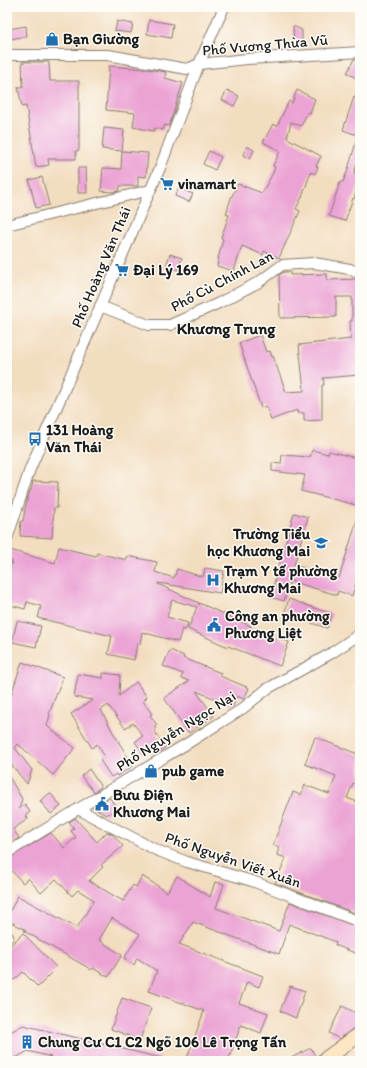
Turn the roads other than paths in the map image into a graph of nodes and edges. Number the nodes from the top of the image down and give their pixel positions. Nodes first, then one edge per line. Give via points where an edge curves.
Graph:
1 (224, 7) edge
2 (360, 52) edge
3 (7, 55) edge
4 (199, 64) junction
5 (150, 190) junction
6 (7, 225) edge
7 (360, 274) edge
8 (100, 306) junction
9 (7, 539) edge
10 (360, 634) edge
11 (78, 809) junction
12 (7, 853) edge
13 (360, 922) edge
14 (360, 1034) edge
15 (323, 1061) edge

1 - 4 street, Phố Hoàng Văn Thái
2 - 4 street, Phố Vương Thừa Vũ via 266,57
3 - 4 street, Phố Vương Thừa Vũ via 108,55 187,69
4 - 5 street, Phố Hoàng Văn Thái
5 - 6 street
5 - 8 street, Phố Hoàng Văn Thái
7 - 8 street, Phố Cù Chính Lan via 350,269 314,263 282,265 258,282 170,325 149,325
8 - 9 street, Phố Hoàng Văn Thái via 28,474
10 - 11 street, Phố Nguyễn Ngọc Nại via 267,689 242,709
11 - 12 street, Phố Nguyễn Ngọc Nại
11 - 13 street, Phố Nguyễn Viết Xuân via 156,850 187,862 252,880
14 - 15 main road

